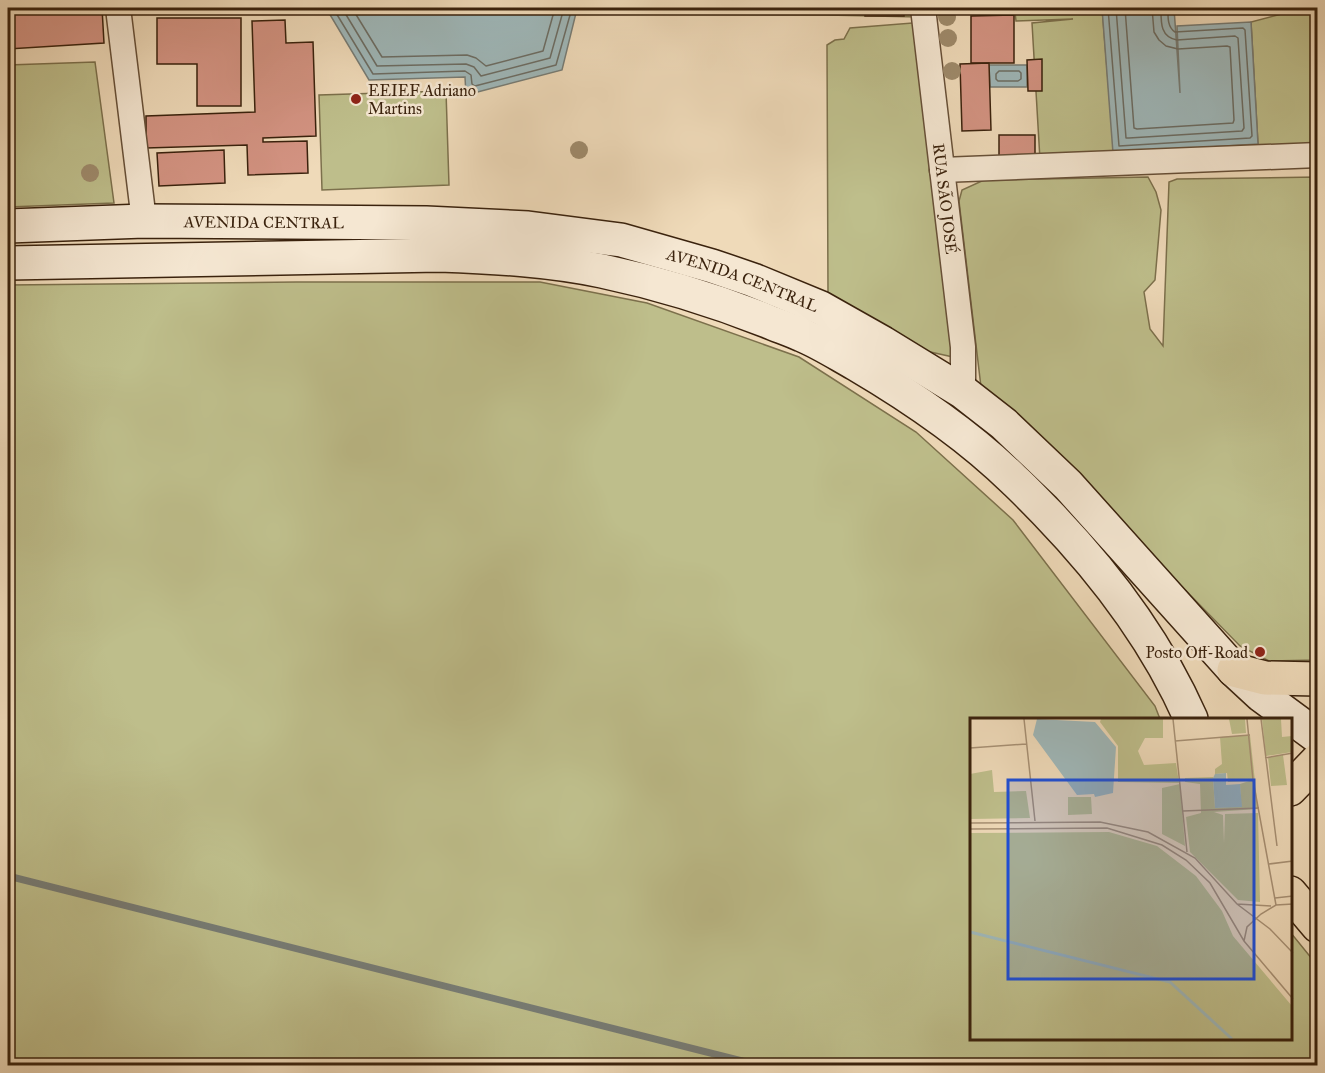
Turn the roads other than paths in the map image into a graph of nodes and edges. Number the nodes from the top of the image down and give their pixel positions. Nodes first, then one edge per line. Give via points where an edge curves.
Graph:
1 (118, 8) edge
2 (923, 8) edge
3 (1317, 155) edge
4 (942, 170) junction
5 (144, 222) junction
6 (8, 226) edge
7 (8, 262) edge
8 (963, 392) junction
9 (1234, 670) junction
10 (1317, 679) edge
11 (1190, 718) edge
12 (1292, 718) edge
13 (1292, 718) edge
14 (1317, 737) edge
15 (1317, 760) edge
16 (1292, 787) edge
17 (1292, 895) edge
18 (1317, 926) edge

1 - 5 street
2 - 4 street, RUA SÃO JOSÉ
3 - 4 street
4 - 8 street, RUA SÃO JOSÉ via 963,346
5 - 6 main road, AVENIDA CENTRAL
5 - 8 main road, AVENIDA CENTRAL via 435,223 528,228 621,240 753,280 820,308
7 - 11 main road, AVENIDA CENTRAL via 482,257 602,271 731,307 802,335 912,398 1013,479 1087,556 1111,587 1153,647
8 - 9 main road, AVENIDA CENTRAL via 1004,424 1068,485
9 - 10 main road via 1265,678
9 - 13 main road, AVENIDA CENTRAL
12 - 14 main road, AVENIDA CENTRAL
15 - 16 main road
17 - 18 main road

